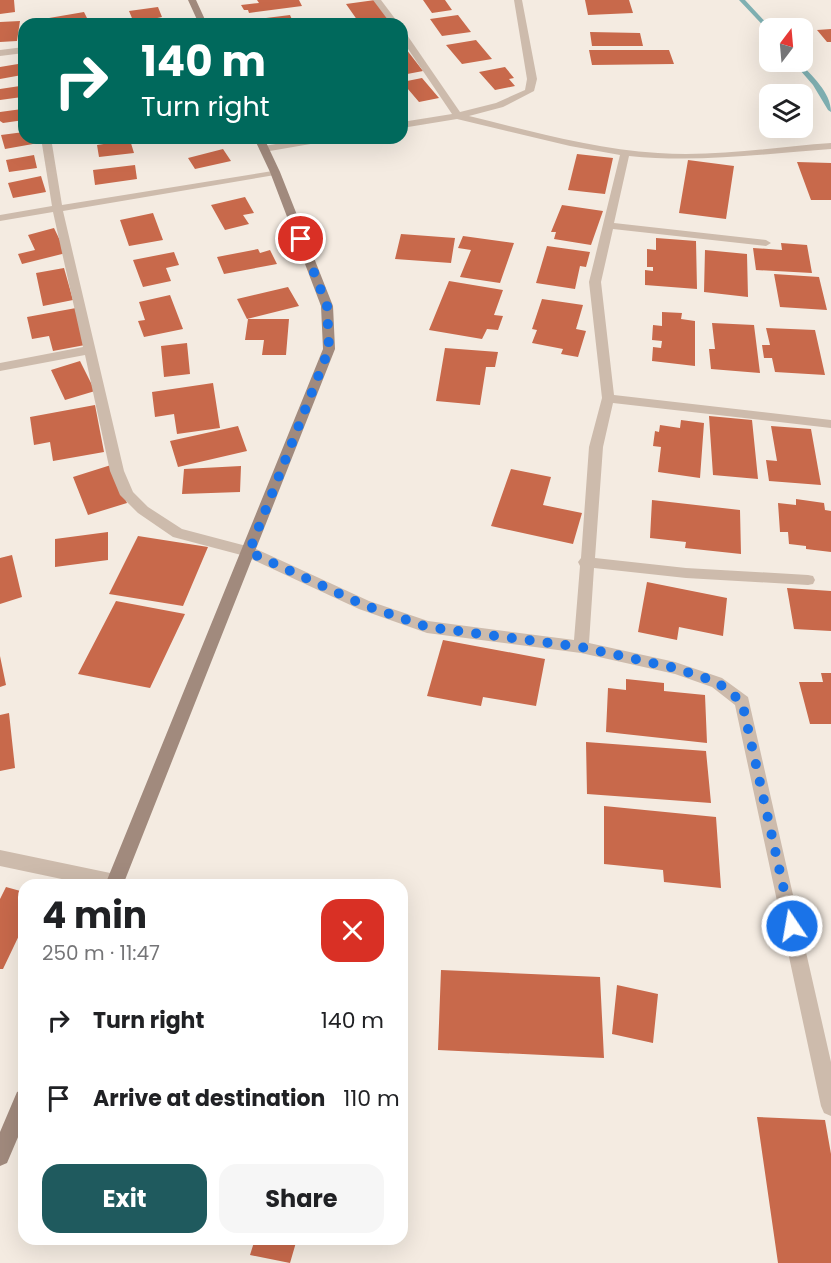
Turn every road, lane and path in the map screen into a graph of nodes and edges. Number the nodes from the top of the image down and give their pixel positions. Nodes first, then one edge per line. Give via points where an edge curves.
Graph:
1 (192, 0) edge
2 (377, 0) edge
3 (518, 0) edge
4 (200, 18) edge
5 (390, 18) edge
6 (408, 43) edge
7 (18, 51) edge
8 (0, 53) edge
9 (458, 116) junction
10 (408, 124) edge
11 (47, 144) edge
12 (262, 144) edge
13 (831, 146) edge
14 (625, 153) junction
15 (275, 172) junction
16 (57, 207) junction
17 (0, 218) edge
18 (608, 225) junction
19 (766, 243) dead end
20 (89, 350) junction
21 (0, 367) edge
22 (608, 398) junction
23 (831, 424) edge
24 (249, 552) junction
25 (585, 562) junction
26 (808, 580) dead end
27 (581, 647) junction
28 (0, 858) edge
29 (92, 879) edge
30 (116, 879) edge
31 (831, 1106) edge
32 (18, 1113) edge
33 (0, 1156) edge

1 - 4 street
2 - 5 street
3 - 9 street via 532,79 529,91 516,99
6 - 9 street
7 - 8 street
9 - 10 street
9 - 14 street
11 - 16 street
12 - 15 street
13 - 14 street via 734,156
14 - 18 street
15 - 16 street
15 - 24 street via 327,306 329,349
16 - 17 street
16 - 20 street
18 - 19 street
18 - 22 street via 595,282
20 - 21 street
20 - 24 street via 117,471 127,495 177,533
22 - 23 street
22 - 25 street via 596,447
24 - 27 street via 364,605 427,627
24 - 30 street
25 - 26 street
25 - 27 street
27 - 31 street via 675,668 717,682 742,702
28 - 29 street
32 - 33 street

